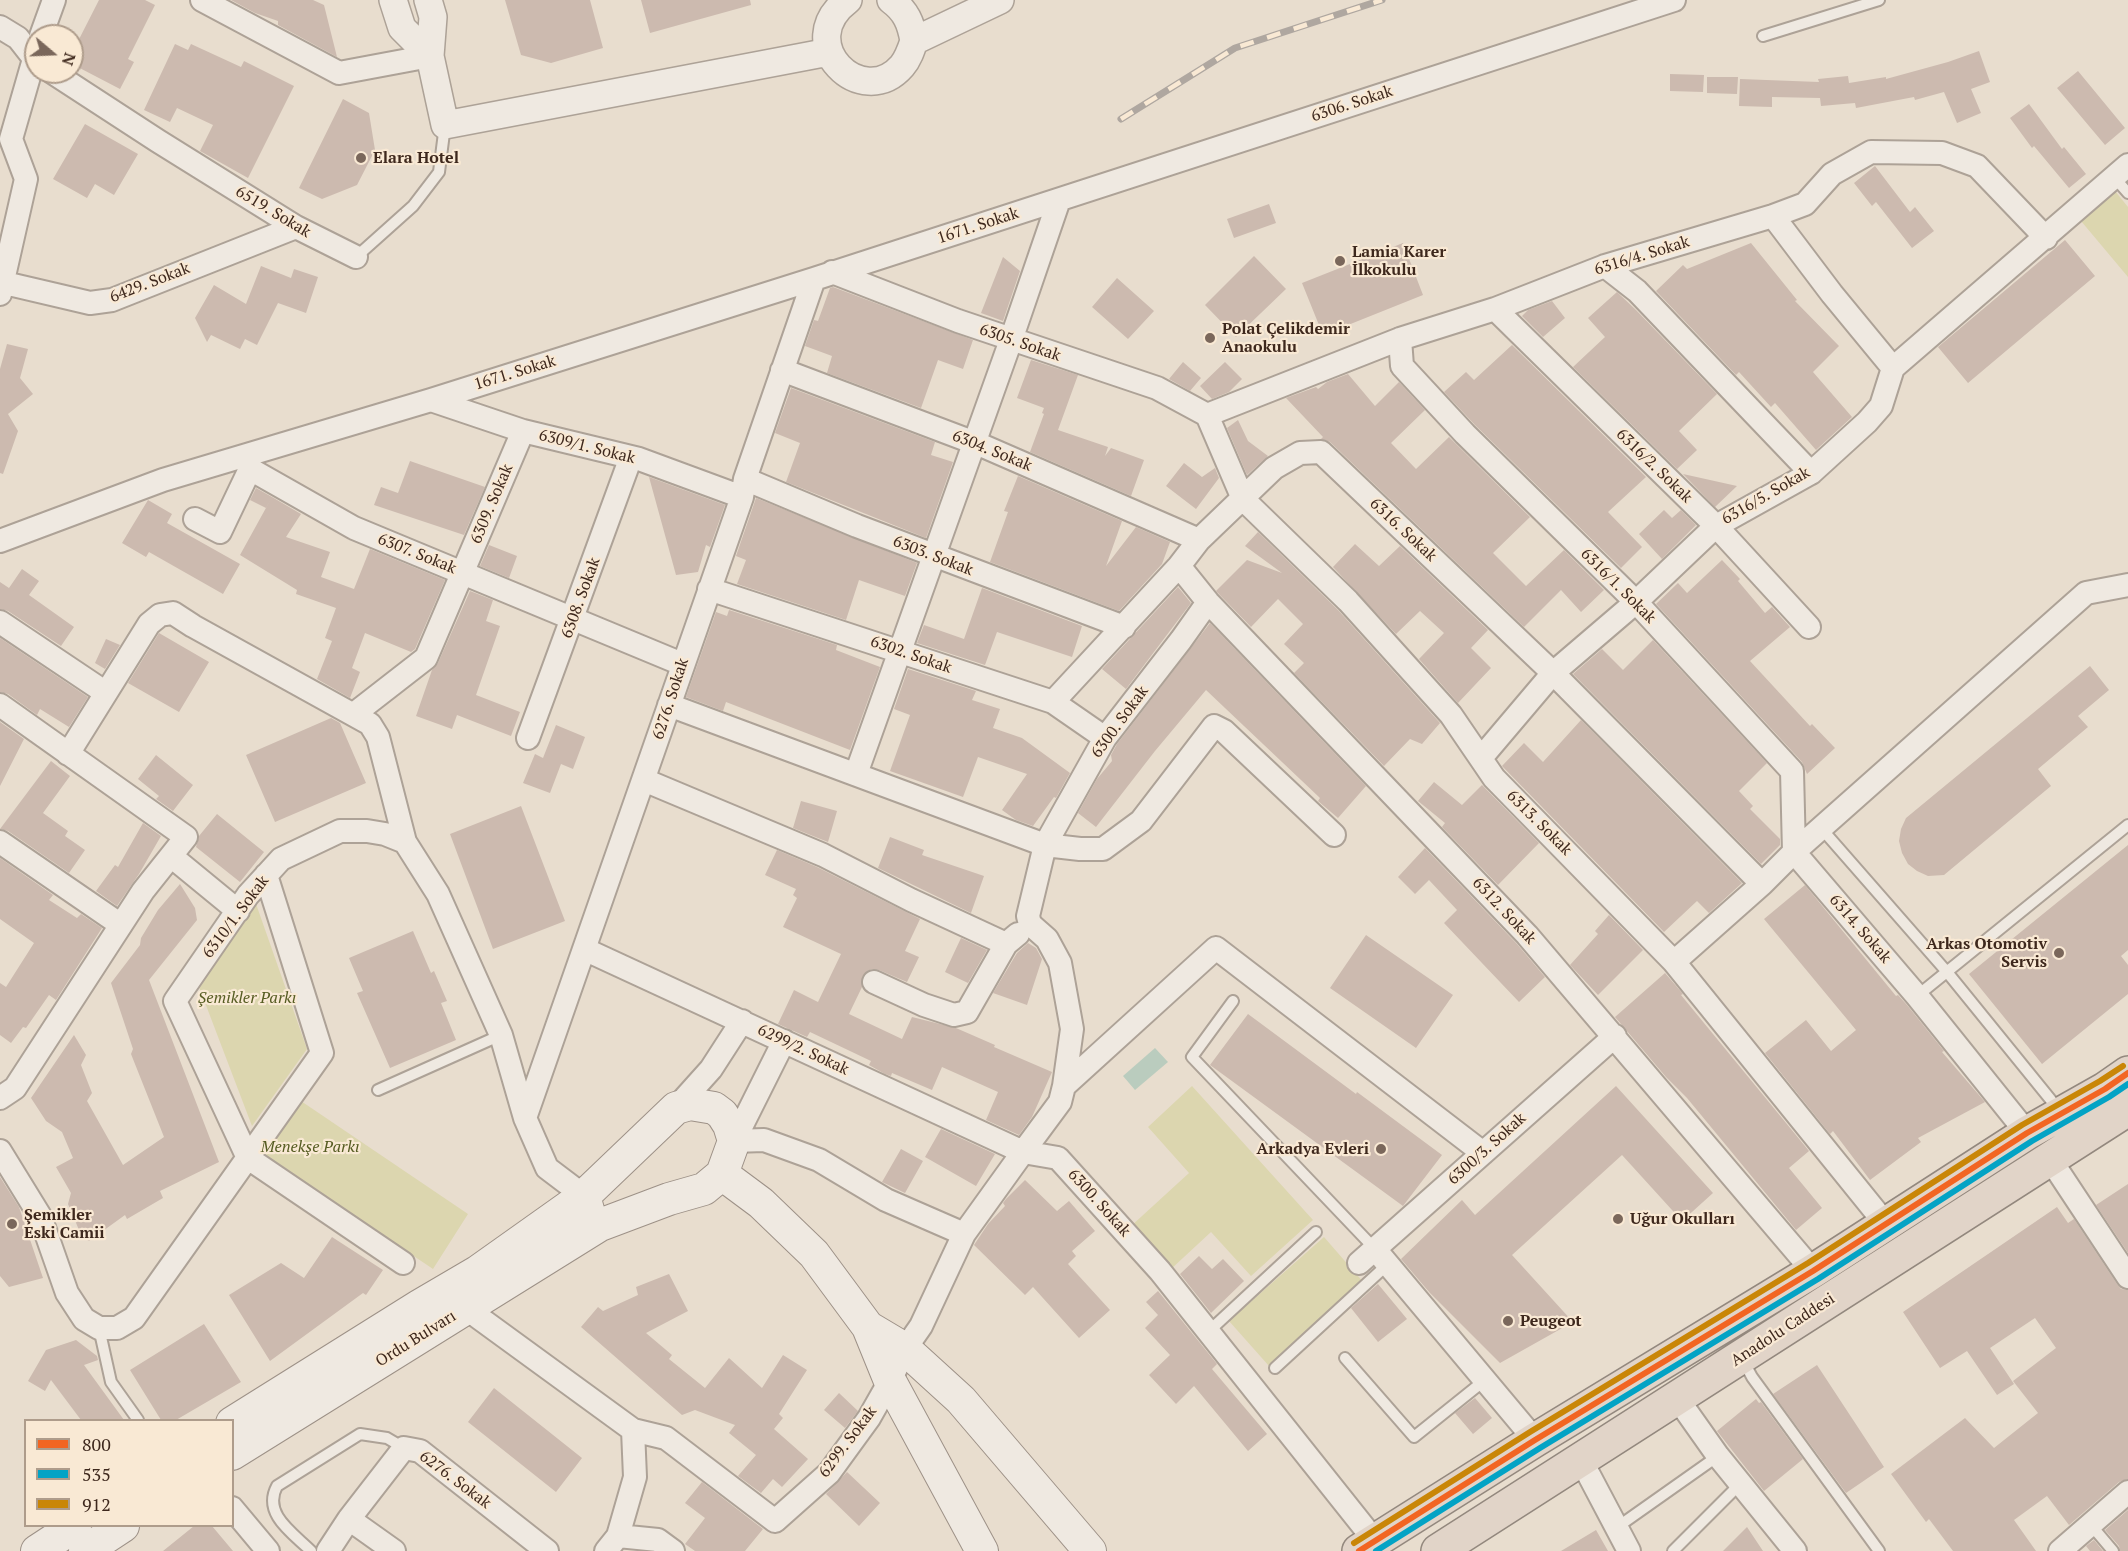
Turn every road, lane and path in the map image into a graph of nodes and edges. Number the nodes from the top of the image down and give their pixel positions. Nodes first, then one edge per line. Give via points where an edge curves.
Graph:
1 (54, 0) edge
2 (202, 0) edge
3 (393, 0) edge
4 (428, 0) edge
5 (848, 0) edge
6 (891, 0) edge
7 (1000, 0) edge
8 (1674, 0) edge
9 (1880, 0) edge
10 (832, 10) edge
11 (45, 24) edge
12 (0, 27) edge
13 (1763, 36) dead end
14 (914, 41) junction
15 (24, 45) edge
16 (829, 52) junction
17 (430, 56) junction
18 (25, 84) edge
19 (70, 84) edge
20 (445, 125) junction
21 (6, 136) edge
22 (2124, 178) edge
23 (1059, 200) junction
24 (9, 209) edge
25 (1031, 209) joint
26 (1773, 216) junction
27 (296, 228) junction
28 (2046, 238) junction
29 (356, 257) joint
30 (1605, 266) junction
31 (824, 275) junction
32 (1, 286) edge
33 (1495, 309) junction
34 (1400, 339) junction
35 (1011, 340) junction
36 (1893, 368) junction
37 (782, 370) junction
38 (430, 400) junction
39 (1207, 415) junction
40 (523, 431) junction
41 (974, 443) junction
42 (631, 457) junction
43 (1811, 473) junction
44 (743, 488) junction
45 (1243, 499) junction
46 (195, 519) dead end
47 (1716, 526) junction
48 (1199, 540) junction
49 (0, 541) edge
50 (934, 556) junction
51 (1179, 566) junction
52 (463, 573) junction
53 (2128, 585) edge
54 (708, 589) junction
55 (1208, 602) junction
56 (1636, 602) junction
57 (573, 620) junction
58 (0, 622) edge
59 (1124, 627) junction
60 (1809, 627) dead end
61 (900, 651) junction
62 (682, 664) junction
63 (1553, 673) junction
64 (106, 693) junction
65 (1053, 702) junction
66 (0, 705) edge
67 (669, 705) junction
68 (354, 714) junction
69 (528, 738) dead end
70 (1105, 738) junction
71 (68, 753) junction
72 (1481, 758) junction
73 (856, 774) junction
74 (644, 780) junction
75 (2128, 825) edge
76 (1821, 828) junction
77 (1334, 835) dead end
78 (0, 842) edge
79 (405, 842) junction
80 (1045, 844) junction
81 (1794, 852) junction
82 (171, 856) junction
83 (266, 875) junction
84 (1762, 884) junction
85 (238, 911) junction
86 (1030, 924) junction
87 (121, 925) junction
88 (1006, 944) junction
89 (584, 949) junction
90 (1674, 962) junction
91 (1947, 972) junction
92 (874, 982) dead end
93 (1917, 996) junction
94 (1233, 1001) dead end
95 (742, 1021) junction
96 (501, 1035) junction
97 (1615, 1036) junction
98 (784, 1041) junction
99 (2128, 1073) edge
100 (1064, 1086) junction
101 (378, 1090) dead end
102 (0, 1098) edge
103 (676, 1108) junction
104 (2128, 1109) edge
105 (2062, 1114) junction
106 (525, 1118) junction
107 (2026, 1133) junction
108 (734, 1141) junction
109 (0, 1151) edge
110 (1023, 1152) junction
111 (1483, 1153) junction
112 (248, 1158) junction
113 (2050, 1159) junction
114 (722, 1174) junction
115 (584, 1196) junction
116 (1886, 1223) junction
117 (600, 1225) junction
118 (1316, 1232) dead end
119 (964, 1234) junction
120 (1374, 1258) junction
121 (403, 1263) dead end
122 (1814, 1271) junction
123 (2128, 1277) edge
124 (467, 1309) junction
125 (868, 1327) junction
126 (99, 1328) junction
127 (1209, 1332) junction
128 (905, 1349) junction
129 (1741, 1357) junction
130 (1345, 1358) dead end
131 (1275, 1368) dead end
132 (1485, 1380) junction
133 (890, 1381) junction
134 (1677, 1398) junction
135 (137, 1419) edge
136 (234, 1423) edge
137 (633, 1430) junction
138 (1535, 1440) junction
139 (404, 1448) junction
140 (234, 1453) edge
141 (1718, 1456) junction
142 (1581, 1460) junction
143 (1740, 1484) junction
144 (2128, 1492) edge
145 (234, 1510) edge
146 (349, 1519) junction
147 (2091, 1525) junction
148 (73, 1527) edge
149 (121, 1527) edge
150 (1616, 1528) junction
151 (612, 1543) edge
152 (665, 1545) edge
153 (1367, 1546) edge
154 (37, 1551) edge
155 (85, 1551) edge
156 (268, 1551) edge
157 (311, 1551) edge
158 (328, 1551) edge
159 (394, 1551) edge
160 (547, 1551) edge
161 (982, 1551) edge
162 (1090, 1551) edge
163 (1438, 1551) edge
164 (1629, 1551) edge
165 (1672, 1551) edge
166 (1795, 1551) edge
167 (1878, 1551) edge
168 (2060, 1551) edge
169 (2113, 1551) edge

1 - 11 street
2 - 17 street via 339,74
3 - 17 street via 402,28
4 - 17 street via 433,17
5 - 10 street
6 - 14 street via 908,16
7 - 14 street
8 - 23 street, 6306. Sokak
9 - 13 lane
10 - 16 street via 826,33
12 - 15 street
14 - 16 street via 902,66 879,80 852,77 840,70
16 - 20 street
17 - 20 street
18 - 21 street
19 - 27 street, 6519. Sokak
20 - 29 lane, 6519. Sokak via 439,172 413,206
21 - 24 street via 26,179
22 - 28 street
23 - 25 street, 6306. Sokak
23 - 35 street
24 - 32 street
25 - 31 street, 1671. Sokak
26 - 28 street, 6316/4. Sokak via 1805,204 1832,174 1871,152 1942,153 1977,166
26 - 30 street, 6316/4. Sokak
26 - 36 street
27 - 29 street, 6519. Sokak
27 - 32 street, 6429. Sokak via 112,300 90,303
28 - 36 street
30 - 33 street, 6316/4. Sokak
30 - 43 street via 1637,291
31 - 35 street, 6305. Sokak
31 - 37 street, 6276. Sokak
31 - 38 street, 1671. Sokak
33 - 34 street, 6316/4. Sokak
33 - 47 street, 6316/2. Sokak
34 - 39 street, 6316/4. Sokak
34 - 56 street, 6316/1. Sokak via 1402,366 1465,434
35 - 39 street, 6305. Sokak via 1156,388
35 - 41 street
36 - 43 street, 6316/5. Sokak via 1881,406
37 - 41 street, 6304. Sokak
37 - 44 street, 6276. Sokak
38 - 40 street, 6309/1. Sokak
38 - 49 street, 1671. Sokak via 163,480
39 - 45 street, 6313. Sokak
40 - 42 street, 6309/1. Sokak
40 - 52 street, 6309. Sokak
41 - 48 street, 6304. Sokak
41 - 50 street
42 - 44 street, 6309/1. Sokak
42 - 57 street, 6308. Sokak
43 - 47 street, 6316/5. Sokak
44 - 50 street, 6303. Sokak
44 - 54 street, 6276. Sokak
45 - 48 street, 6316. Sokak
45 - 63 street, 6316. Sokak via 1274,468 1300,453 1321,452
45 - 72 street, 6313. Sokak via 1348,601 1451,715
46 - 52 street, 6307. Sokak via 220,532 250,469 354,528
47 - 56 street, 6316/5. Sokak
47 - 60 street, 6316/2. Sokak
48 - 51 street, 6316. Sokak
50 - 59 street, 6303. Sokak
50 - 61 street
51 - 55 street, 6312. Sokak
51 - 59 street, 6316. Sokak
52 - 57 street, 6307. Sokak
52 - 68 street, 6309. Sokak via 426,658
53 - 76 street via 2086,593
54 - 61 street, 6302. Sokak
54 - 62 street, 6276. Sokak
55 - 70 street, 6300. Sokak
55 - 97 street, 6312. Sokak via 1527,935
56 - 63 street, 6316/5. Sokak
56 - 81 street, 6316/1. Sokak via 1792,771
57 - 62 street, 6307. Sokak
57 - 69 street, 6308. Sokak
58 - 64 street
59 - 65 street, 6316. Sokak
61 - 65 street, 6302. Sokak
61 - 73 street
62 - 67 street, 6276. Sokak
63 - 72 street, 6316/5. Sokak
63 - 84 street, 6316. Sokak
64 - 68 street via 149,624 160,615 173,613
64 - 71 street
65 - 70 street, 6302. Sokak
66 - 71 street
67 - 73 street
67 - 74 street, 6276. Sokak
68 - 79 street via 370,724 378,737
70 - 80 street, 6300. Sokak
71 - 82 street via 186,837
72 - 90 street, 6313. Sokak via 1494,778
73 - 80 street
74 - 88 street via 823,855
74 - 89 street, 6276. Sokak
75 - 91 lane
76 - 81 street
76 - 91 lane
77 - 80 street via 1224,730 1214,726 1140,821 1103,849
78 - 87 street
79 - 83 street, 6310/1. Sokak via 376,833 340,831 281,859
79 - 96 street via 438,894
80 - 86 street, 6300. Sokak via 1028,916
81 - 84 street
81 - 93 street, 6314. Sokak
82 - 85 street
82 - 87 street
83 - 85 street, 6310/1. Sokak
83 - 112 street via 322,1053
84 - 90 street
85 - 112 street, 6310/1. Sokak via 175,1001
86 - 88 street
86 - 100 street via 1047,939 1060,963 1072,1029
87 - 102 street via 15,1088
88 - 92 street via 967,1012 954,1015
89 - 95 street, 6299/2. Sokak
89 - 106 street, 6276. Sokak
90 - 116 street, 6313. Sokak
91 - 93 lane
91 - 105 lane
93 - 107 street, 6314. Sokak
94 - 120 lane via 1192,1057
95 - 98 street, 6299/2. Sokak
95 - 103 street, Ordu Bulvarı via 711,1069
96 - 101 lane
96 - 106 street
97 - 111 street, 6300/3. Sokak
97 - 122 street, 6312. Sokak
98 - 108 street
98 - 110 street, 6299/2. Sokak
99 - 105 highway, Anadolu Caddesi
100 - 110 street via 1060,1102
100 - 111 street via 1216,948
103 - 108 main road via 690,1104 714,1108 729,1125
103 - 115 main road, Ordu Bulvarı
104 - 113 highway, Anadolu Caddesi
105 - 107 highway, Anadolu Caddesi
106 - 115 street via 547,1168
107 - 116 highway, Anadolu Caddesi
108 - 114 main road
108 - 119 street via 764,1140 819,1160 886,1200
109 - 126 street via 40,1216 67,1293 84,1319
110 - 119 street, 6299. Sokak
110 - 127 street, 6300. Sokak via 1058,1158 1160,1270
111 - 120 street, 6300/3. Sokak
112 - 121 street
112 - 126 street via 135,1318 117,1328
113 - 123 street
113 - 129 highway, Anadolu Caddesi
114 - 117 main road, Ordu Bulvarı via 704,1189
114 - 125 main road via 760,1203 814,1254
115 - 117 main road via 590,1217
115 - 136 main road, Ordu Bulvarı via 477,1272
116 - 122 highway, Anadolu Caddesi
117 - 124 main road, Ordu Bulvarı
118 - 127 lane
119 - 128 street, 6299. Sokak via 921,1326
120 - 131 lane
120 - 132 street
122 - 138 highway, Anadolu Caddesi
124 - 137 street, 6299. Sokak
124 - 140 main road, Ordu Bulvarı
125 - 128 main road
125 - 133 main road
126 - 135 lane via 111,1382
127 - 153 street, 6300. Sokak
128 - 133 street, 6299. Sokak
128 - 162 main road via 962,1400
129 - 134 highway, Anadolu Caddesi
129 - 167 lane
130 - 132 lane via 1414,1437
132 - 138 street
133 - 137 street, 6299. Sokak via 829,1473 776,1521 666,1438
133 - 161 main road
134 - 141 street
134 - 142 highway, Anadolu Caddesi
137 - 151 street via 635,1477
138 - 153 highway, Anadolu Caddesi
139 - 146 street, 6276. Sokak
139 - 157 lane via 387,1438 360,1434 278,1486 272,1501 276,1514
139 - 160 street, 6276. Sokak via 420,1451
141 - 143 street
141 - 150 lane
142 - 150 street
142 - 163 highway, Anadolu Caddesi
143 - 165 lane
143 - 166 street
144 - 147 street
145 - 156 street
146 - 158 street, 6276. Sokak
146 - 159 street
147 - 168 street
147 - 169 lane
148 - 154 main road
149 - 155 main road
150 - 164 street
151 - 152 street

